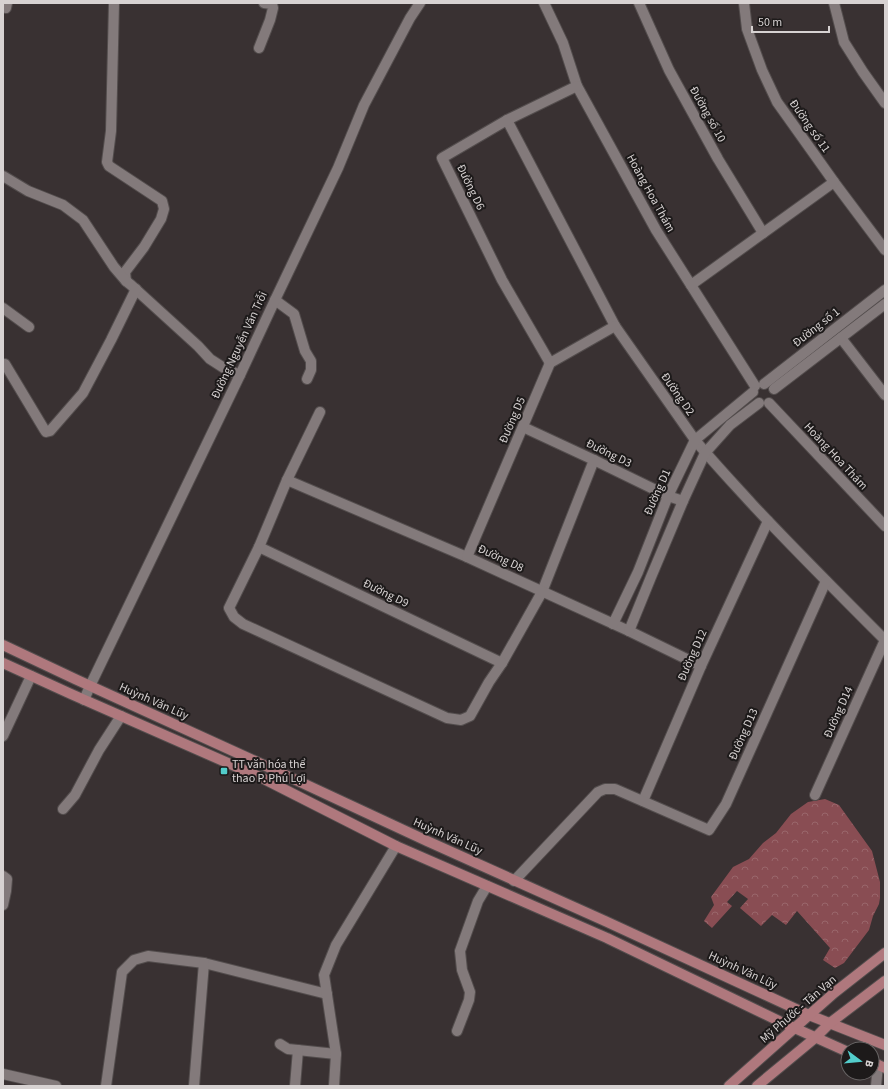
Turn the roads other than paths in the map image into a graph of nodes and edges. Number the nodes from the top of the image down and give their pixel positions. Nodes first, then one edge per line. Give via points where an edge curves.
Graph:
1 (114, 3) edge
2 (264, 3) edge
3 (420, 3) edge
4 (544, 3) edge
5 (639, 3) edge
6 (744, 3) edge
7 (834, 3) edge
8 (259, 48) dead end
9 (578, 86) junction
10 (885, 102) edge
11 (508, 120) junction
12 (3, 176) edge
13 (834, 182) junction
14 (763, 233) junction
15 (885, 250) edge
16 (126, 281) junction
17 (691, 285) junction
18 (136, 289) junction
19 (885, 290) edge
20 (275, 300) junction
21 (885, 304) edge
22 (3, 308) edge
23 (615, 326) junction
24 (29, 327) dead end
25 (841, 338) junction
26 (550, 363) junction
27 (5, 364) dead end
28 (240, 375) junction
29 (307, 379) dead end
30 (757, 387) junction
31 (774, 389) junction
32 (885, 394) edge
33 (764, 403) junction
34 (320, 412) dead end
35 (523, 427) junction
36 (695, 440) junction
37 (706, 454) junction
38 (594, 460) junction
39 (287, 480) junction
40 (668, 496) junction
41 (683, 501) junction
42 (768, 521) junction
43 (885, 526) edge
44 (259, 547) junction
45 (467, 557) junction
46 (638, 572) junction
47 (651, 577) junction
48 (826, 581) junction
49 (542, 592) junction
50 (613, 624) junction
51 (629, 631) junction
52 (885, 640) edge
53 (3, 645) edge
54 (3, 663) edge
55 (502, 663) junction
56 (701, 666) junction
57 (31, 676) junction
58 (90, 686) junction
59 (84, 700) junction
60 (121, 716) junction
61 (3, 736) edge
62 (815, 795) dead end
63 (643, 801) junction
64 (63, 809) dead end
65 (396, 846) junction
66 (3, 876) edge
67 (514, 880) junction
68 (487, 886) junction
69 (3, 905) edge
70 (885, 953) edge
71 (204, 963) junction
72 (885, 981) edge
73 (327, 994) junction
74 (809, 1015) junction
75 (830, 1023) junction
76 (794, 1028) junction
77 (457, 1030) dead end
78 (815, 1038) junction
79 (280, 1044) dead end
80 (885, 1045) edge
81 (840, 1049) edge
82 (298, 1050) junction
83 (336, 1054) junction
84 (3, 1074) edge
85 (56, 1086) edge
86 (106, 1086) edge
87 (194, 1086) edge
88 (295, 1086) edge
89 (334, 1086) edge
90 (729, 1086) edge
91 (757, 1086) edge

1 - 16 street via 112,131 107,162 109,166 162,201 164,209 161,219 144,247 125,272
2 - 8 street via 272,4 274,8
3 - 20 street, Đường Nguyễn Văn Trỗi via 364,105 338,168
4 - 9 street, Hoàng Hoa Thám
5 - 14 street, Đường số 10 via 673,76 718,159
6 - 13 street, Đường số 11 via 747,29 777,102
7 - 10 street via 844,42
9 - 11 street, Đường D6
9 - 17 street, Hoàng Hoa Thám via 656,230
11 - 23 street, Đường D2
11 - 26 street, Đường D6 via 442,158 502,280
12 - 16 street via 28,192 63,206 82,220
13 - 14 street
13 - 15 street, Đường số 11
14 - 17 street
16 - 18 street
17 - 30 street, Hoàng Hoa Thám
18 - 27 street via 83,393 48,432
18 - 28 street via 210,359
19 - 30 street, Đường số 1
20 - 28 street, Đường Nguyễn Văn Trỗi
20 - 29 street via 294,314 311,362
21 - 25 street, Đường số 1
22 - 24 street
23 - 26 street
23 - 36 street, Đường D2
25 - 31 street, Đường số 1
25 - 32 street
26 - 35 street, Đường D5
28 - 58 street, Đường Nguyễn Văn Trỗi
30 - 31 street via 770,385
30 - 33 street via 753,398
30 - 36 street, Đường D1
31 - 33 street via 773,399
33 - 37 street via 730,426
33 - 43 street, Hoàng Hoa Thám
34 - 39 street
35 - 38 street, Đường D3
35 - 45 street, Đường D5
36 - 37 street, Đường D2
36 - 40 street, Đường D1
37 - 41 street
37 - 42 street, Đường D2
38 - 40 street, Đường D3
38 - 49 street
39 - 44 street
39 - 45 street, Đường D8
40 - 41 street, Đường D3
40 - 46 street, Đường D1
41 - 47 street
42 - 48 street, Đường D2
42 - 56 street, Đường D12
44 - 55 street, Đường D9
44 - 55 street via 229,608 234,617 243,624 447,718 461,720 470,716
45 - 49 street, Đường D8
46 - 47 street
46 - 50 street, Đường D1
47 - 51 street
48 - 52 street, Đường D2
48 - 63 street, Đường D13 via 726,804 709,830
49 - 50 street, Đường D8
49 - 55 street
50 - 51 street, Đường D8
51 - 56 street, Đường D8
52 - 62 street, Đường D14
53 - 58 main road, Huỳnh Văn Lũy
54 - 57 main road
56 - 63 street, Đường D12
57 - 59 main road
57 - 61 street
58 - 59 street, Đường Nguyễn Văn Trỗi
58 - 67 main road, Huỳnh Văn Lũy
59 - 60 main road
60 - 64 street via 75,795
60 - 65 main road via 262,778
63 - 67 street via 615,789 598,792
65 - 68 main road
65 - 73 street via 336,945 324,975
66 - 69 street via 7,879
67 - 74 main road, Huỳnh Văn Lũy
68 - 76 main road via 607,938
68 - 77 street via 478,901 460,951 462,970 470,992
70 - 74 main road, Mỹ Phước - Tân Vạn
71 - 73 street
71 - 86 street via 148,956 134,960 122,972
71 - 87 street
72 - 75 main road
73 - 83 street
74 - 75 main road, Huỳnh Văn Lũy
74 - 76 main road, Mỹ Phước - Tân Vạn
75 - 78 main road
75 - 80 main road, Huỳnh Văn Lũy
76 - 78 main road
76 - 90 main road, Mỹ Phước - Tân Vạn
78 - 81 main road
78 - 91 main road
79 - 82 street via 288,1049
82 - 83 street
82 - 88 street
83 - 89 street
84 - 85 street

